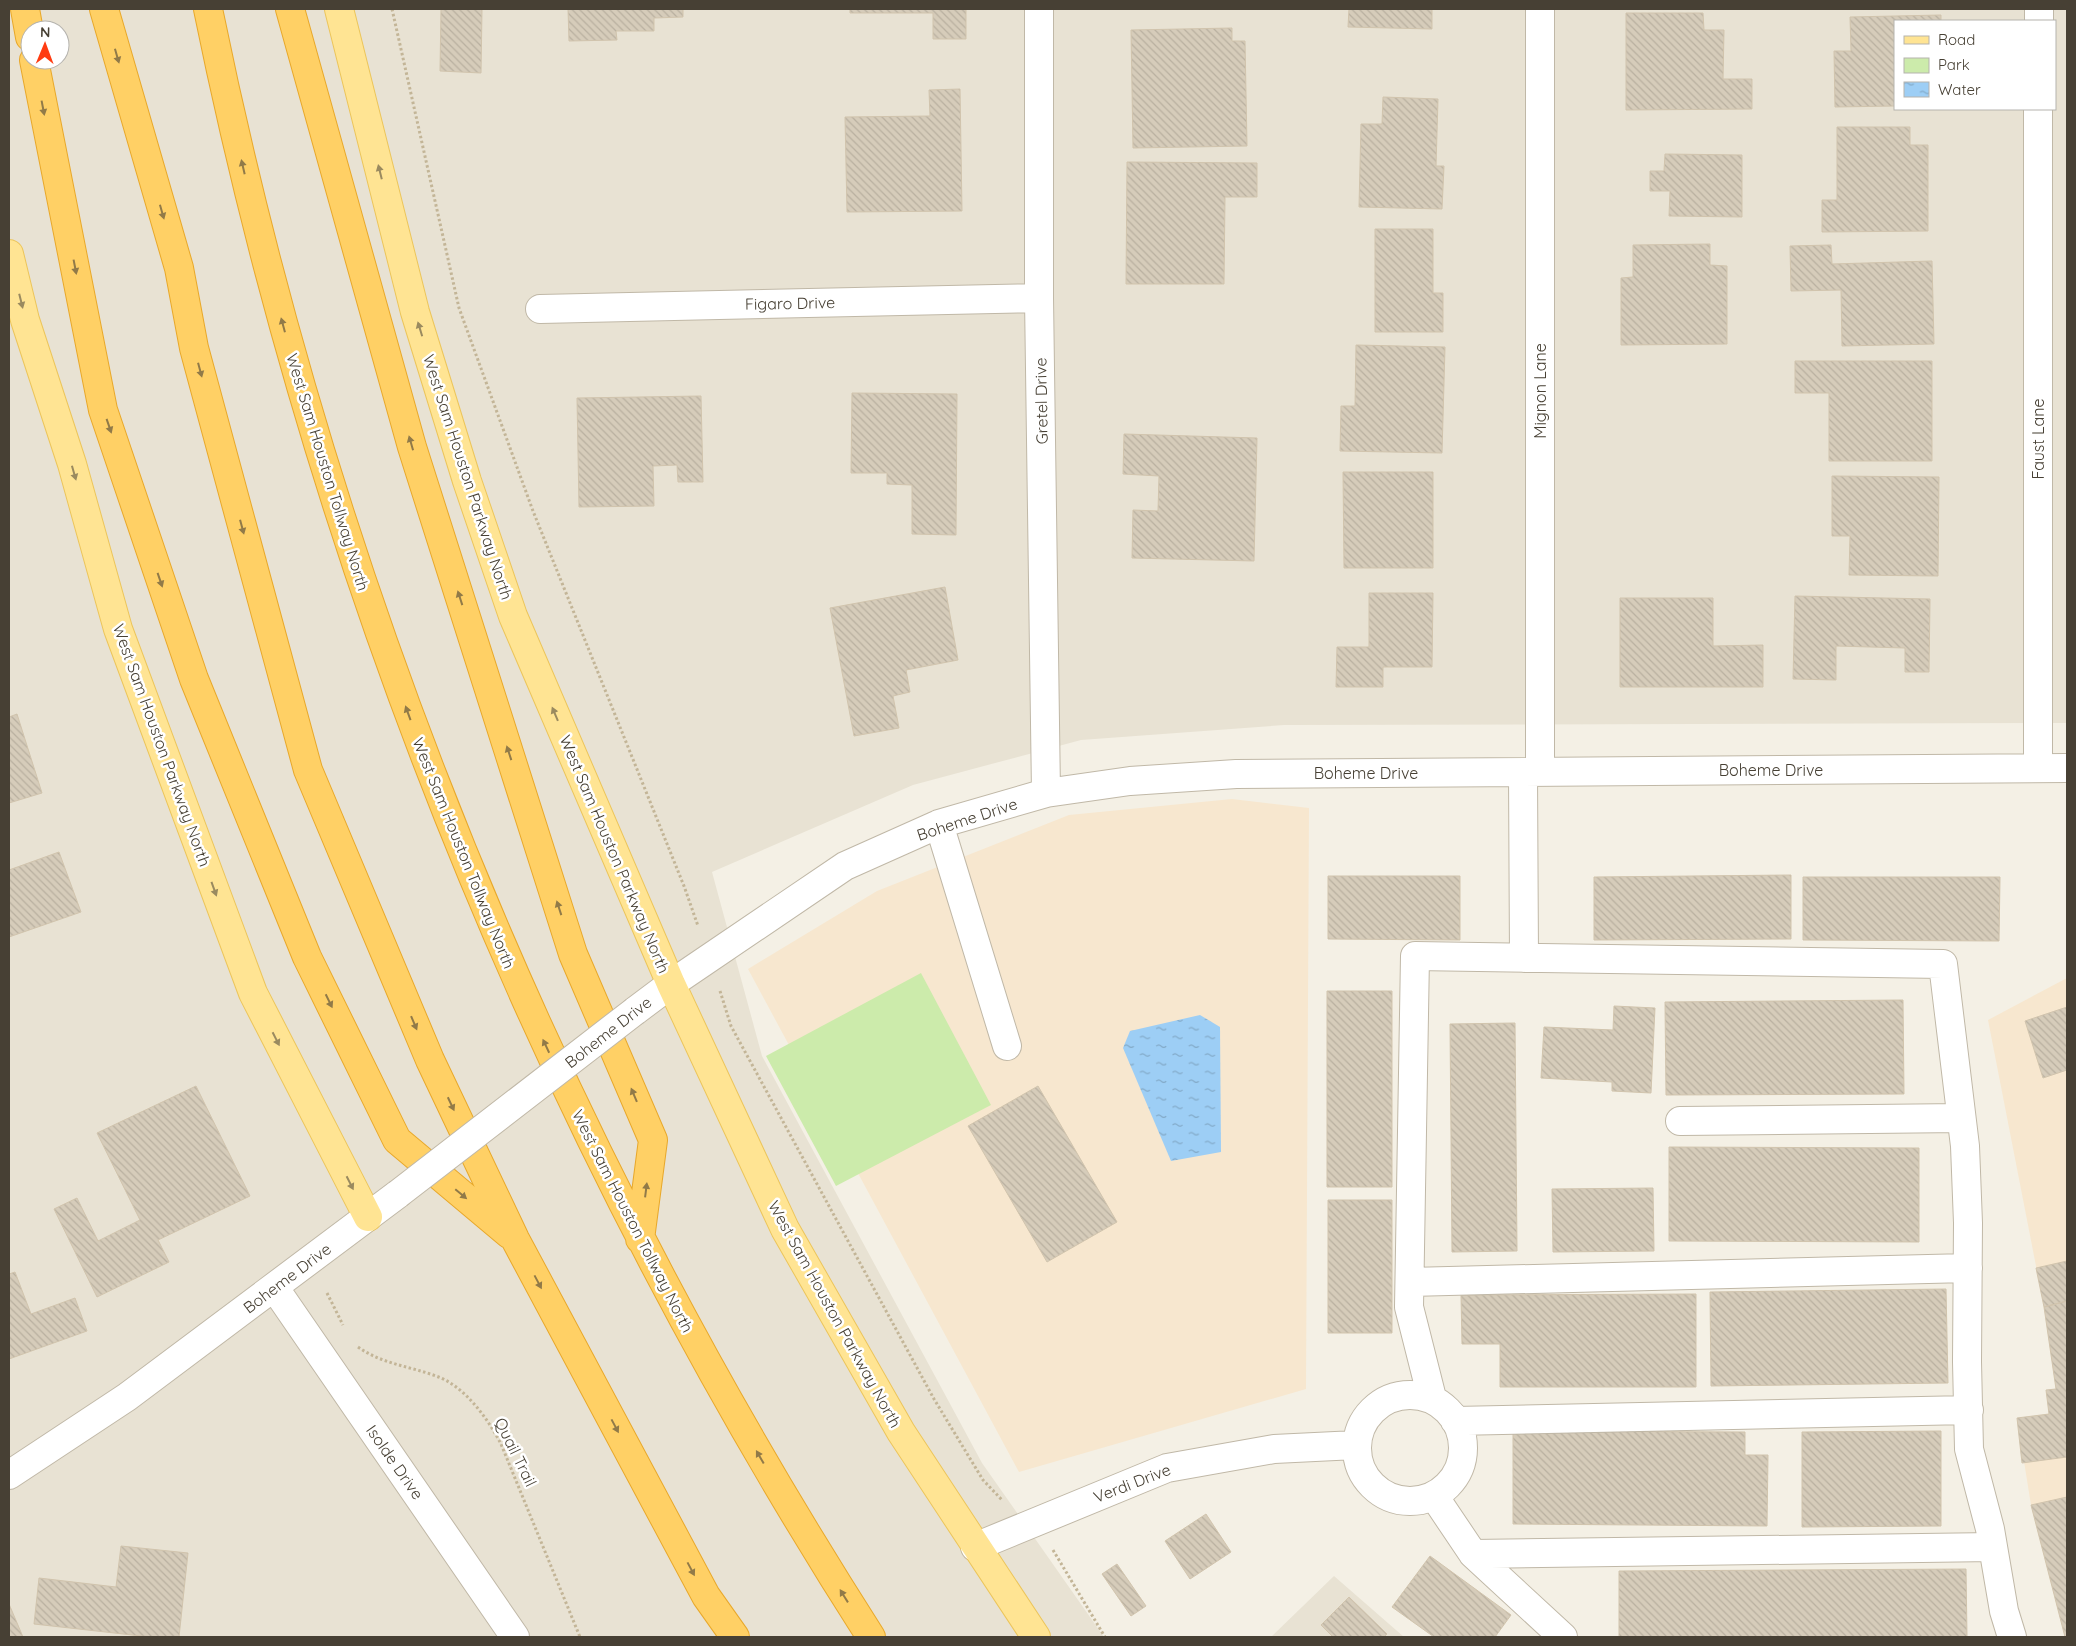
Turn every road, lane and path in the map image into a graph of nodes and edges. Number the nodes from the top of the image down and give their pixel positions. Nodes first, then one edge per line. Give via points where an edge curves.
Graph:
1 (104, 9) edge
2 (208, 9) edge
3 (290, 9) edge
4 (340, 9) edge
5 (392, 9) edge
6 (1039, 9) edge
7 (1540, 9) edge
8 (36, 70) edge
9 (2038, 110) edge
10 (9, 254) edge
11 (1039, 298) junction
12 (540, 309) dead end
13 (2038, 768) junction
14 (2067, 768) edge
15 (1531, 772) junction
16 (1046, 793) junction
17 (939, 824) junction
18 (709, 958) junction
19 (1524, 958) junction
20 (671, 984) junction
21 (1007, 1046) dead end
22 (1961, 1118) junction
23 (1680, 1121) dead end
24 (368, 1217) junction
25 (640, 1239) junction
26 (515, 1240) junction
27 (1968, 1268) junction
28 (1410, 1282) junction
29 (274, 1287) junction
30 (327, 1293) dead end
31 (344, 1326) dead end
32 (352, 1340) dead end
33 (1432, 1398) junction
34 (1969, 1410) junction
35 (1456, 1420) junction
36 (1356, 1446) junction
37 (9, 1475) edge
38 (1434, 1496) junction
39 (1028, 1525) junction
40 (975, 1547) junction
41 (1993, 1547) junction
42 (1473, 1554) junction
43 (515, 1637) edge
44 (580, 1637) edge
45 (735, 1637) edge
46 (871, 1637) edge
47 (1036, 1637) edge
48 (1105, 1637) edge
49 (1563, 1637) edge
50 (2012, 1637) edge

1 -> 26 highway via 179,268 194,348 308,770 430,1060
25 -> 2 highway, West Sam Houston Tollway North via 506,958 431,775 375,622 285,333 234,132
25 -> 3 highway via 653,1140 573,954 412,448
20 -> 4 main road, West Sam Houston Parkway North via 513,616 466,481 415,312
5 - 18 path via 459,308 533,511 684,886
6 - 11 street, Gretel Drive
7 - 15 street, Mignon Lane
8 -> 26 highway via 103,410 194,679 307,957 397,1140
9 - 13 street, Faust Lane
10 -> 24 main road, West Sam Houston Parkway North via 25,320 72,464 118,629 253,993
11 - 12 street, Figaro Drive
11 - 16 street, Gretel Drive
13 - 14 street, Boheme Drive
13 - 15 street, Boheme Drive
15 - 16 street, Boheme Drive via 1236,774 1130,781
15 - 19 street, Mignon Lane
16 - 17 street, Boheme Drive
17 - 18 street, Boheme Drive via 846,866
17 - 21 street
18 - 20 street, Boheme Drive
18 - 39 path via 731,1026 934,1399 983,1480
19 - 22 street via 1942,964
19 - 28 street via 1415,956
20 - 24 street, Boheme Drive, bridge
20 - 40 main road, West Sam Houston Parkway North via 785,1229 900,1432
22 - 23 street
22 - 27 street via 1966,1165
24 - 29 street, Boheme Drive
46 -> 25 highway, West Sam Houston Tollway North via 748,1437
26 -> 45 highway via 706,1596
27 - 28 street
27 - 34 street
28 - 33 street via 1409,1307
29 - 37 street, Boheme Drive via 127,1397
29 - 43 street, Isolde Drive
30 - 31 path
32 - 44 path, Quail Trail via 372,1357 438,1376 452,1384 489,1421 502,1444
33 - 35 street
33 - 36 street via 1406,1394 1381,1402 1364,1421
34 - 35 street
34 - 41 street via 1970,1449
35 - 38 street via 1463,1434 1463,1458 1453,1480
36 - 38 street via 1362,1472 1381,1492 1407,1502
36 - 39 street, Verdi Drive via 1274,1449 1167,1468
38 - 42 street
39 - 40 street, Verdi Drive
39 - 48 path via 1056,1554
40 - 47 main road, West Sam Houston Parkway North
41 - 42 street
41 - 50 street
42 - 49 street

